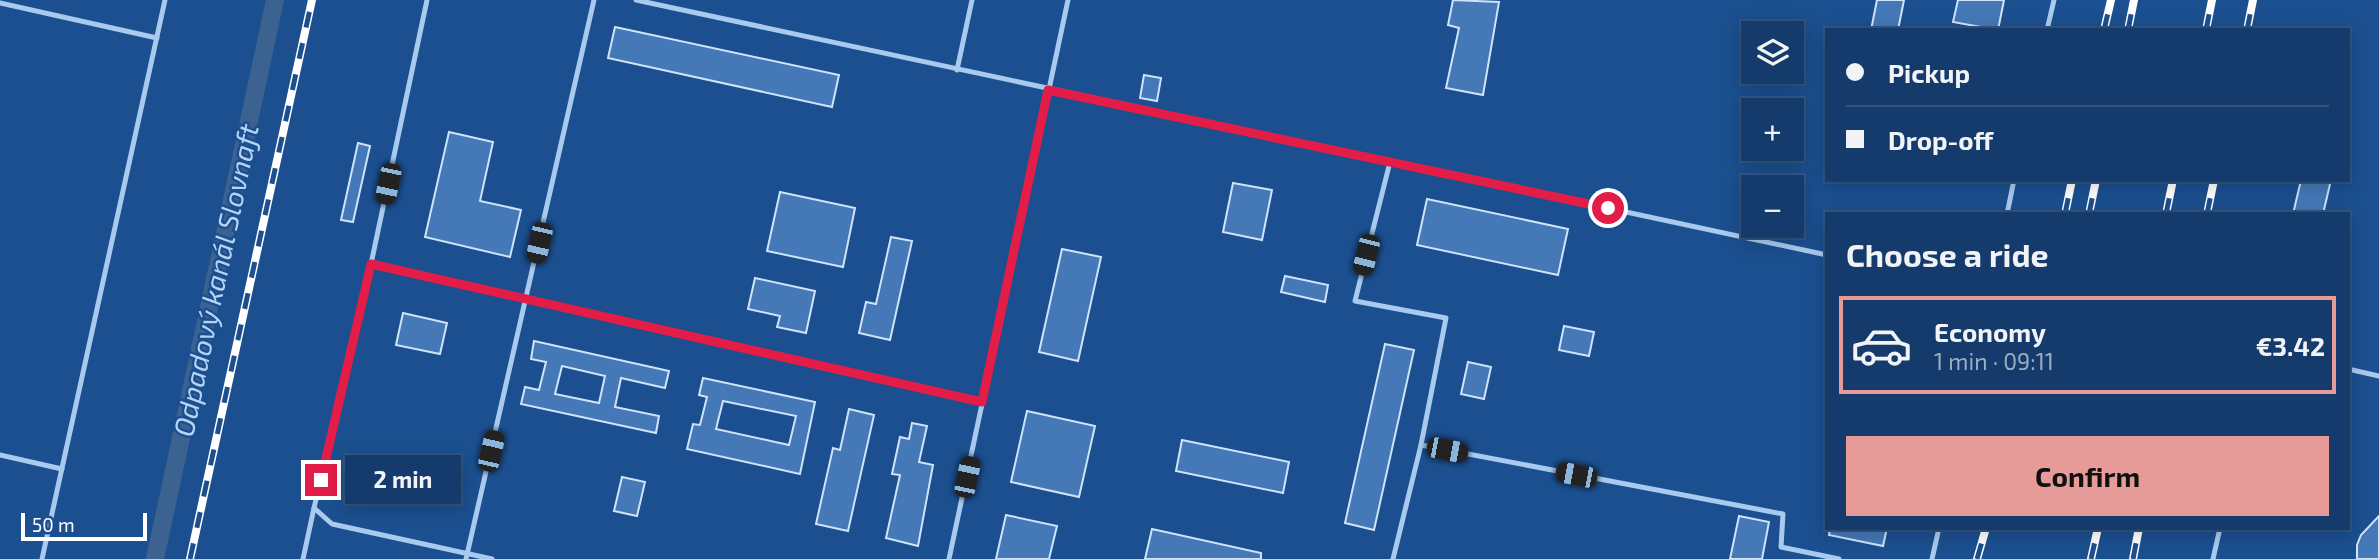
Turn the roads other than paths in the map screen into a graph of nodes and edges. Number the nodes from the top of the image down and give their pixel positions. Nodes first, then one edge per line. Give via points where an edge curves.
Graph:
1 (165, 0) edge
2 (428, 0) edge
3 (594, 0) edge
4 (636, 0) edge
5 (972, 0) edge
6 (1068, 0) edge
7 (2054, 0) edge
8 (0, 3) edge
9 (2047, 28) edge
10 (157, 38) junction
11 (957, 70) junction
12 (1048, 90) junction
13 (1390, 162) junction
14 (2014, 182) edge
15 (2007, 212) edge
16 (1825, 255) edge
17 (371, 264) junction
18 (527, 298) junction
19 (2350, 369) edge
20 (2379, 376) edge
21 (982, 402) junction
22 (1421, 445) junction
23 (0, 455) edge
24 (62, 469) junction
25 (314, 508) junction
26 (1939, 530) edge
27 (2220, 530) edge
28 (467, 556) edge
29 (43, 559) edge
30 (303, 559) edge
31 (492, 559) edge
32 (949, 559) edge
33 (1393, 559) edge
34 (1839, 559) edge
35 (1932, 559) edge
36 (2213, 559) edge

1 - 10 lane
2 - 17 lane
3 - 18 lane
4 - 11 lane
5 - 11 lane
6 - 12 lane
7 - 9 lane
8 - 10 lane
10 - 24 lane
11 - 12 lane
12 - 13 lane
12 - 21 lane
13 - 16 lane
13 - 22 lane via 1355,301 1446,318
14 - 15 lane
17 - 18 lane
17 - 25 lane
18 - 21 lane
18 - 28 lane
19 - 20 lane
21 - 32 lane
22 - 33 lane
22 - 34 lane via 1783,514 1781,547
23 - 24 lane
24 - 29 lane
25 - 28 lane via 332,524
25 - 30 lane
26 - 35 lane
27 - 36 lane
28 - 31 lane

